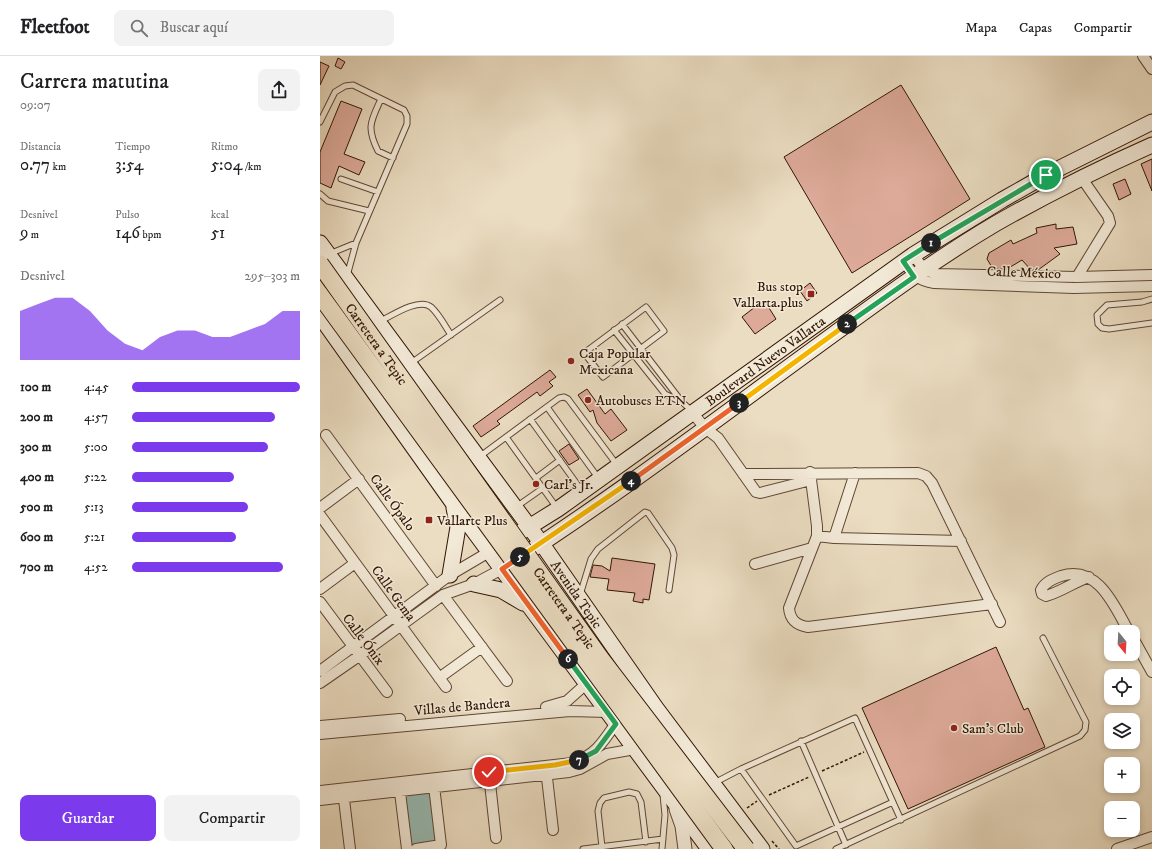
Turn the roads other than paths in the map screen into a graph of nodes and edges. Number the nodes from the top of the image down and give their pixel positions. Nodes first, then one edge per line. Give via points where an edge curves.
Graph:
1 (1143, 56) edge
2 (1152, 69) edge
3 (381, 99) junction
4 (320, 122) edge
5 (1152, 122) edge
6 (1152, 145) edge
7 (393, 158) junction
8 (1081, 177) junction
9 (341, 178) dead end
10 (378, 192) junction
11 (320, 194) edge
12 (369, 211) junction
13 (356, 243) junction
14 (323, 254) edge
15 (908, 258) junction
16 (920, 273) junction
17 (1152, 275) edge
18 (1077, 277) junction
19 (346, 279) junction
20 (1152, 286) edge
21 (320, 295) edge
22 (1152, 299) edge
23 (500, 300) dead end
24 (320, 316) edge
25 (378, 323) junction
26 (622, 324) junction
27 (1152, 324) edge
28 (614, 330) junction
29 (451, 335) junction
30 (641, 348) junction
31 (633, 354) junction
32 (409, 365) junction
33 (547, 407) junction
34 (687, 407) junction
35 (530, 419) junction
36 (705, 428) junction
37 (326, 435) dead end
38 (506, 437) junction
39 (478, 458) junction
40 (560, 460) junction
41 (618, 466) junction
42 (855, 473) junction
43 (743, 474) junction
44 (810, 476) junction
45 (536, 478) junction
46 (359, 479) junction
47 (600, 480) junction
48 (543, 488) junction
49 (582, 492) junction
50 (453, 503) junction
51 (320, 508) edge
52 (517, 510) junction
53 (556, 510) junction
54 (320, 514) edge
55 (530, 527) junction
56 (817, 536) junction
57 (834, 538) junction
58 (961, 541) junction
59 (542, 544) junction
60 (812, 548) junction
61 (489, 552) junction
62 (355, 563) junction
63 (755, 564) dead end
64 (502, 569) junction
65 (450, 576) junction
66 (1089, 577) dead end
67 (474, 584) junction
68 (436, 586) junction
69 (320, 589) edge
70 (669, 590) dead end
71 (443, 595) junction
72 (580, 598) junction
73 (320, 602) edge
74 (992, 604) junction
75 (529, 607) junction
76 (394, 617) junction
77 (1000, 622) dead end
78 (1125, 625) edge
79 (400, 626) junction
80 (1043, 638) dead end
81 (482, 647) junction
82 (353, 648) junction
83 (1140, 651) edge
84 (359, 656) junction
85 (320, 671) edge
86 (1152, 672) edge
87 (439, 678) junction
88 (507, 681) dead end
89 (320, 682) edge
90 (586, 684) junction
91 (446, 687) dead end
92 (387, 692) dead end
93 (568, 706) junction
94 (611, 718) junction
95 (400, 722) junction
96 (320, 726) edge
97 (320, 734) edge
98 (801, 741) junction
99 (635, 749) junction
100 (599, 754) junction
101 (741, 769) junction
102 (547, 770) junction
103 (489, 776) junction
104 (714, 784) junction
105 (399, 786) junction
106 (434, 786) junction
107 (665, 789) junction
108 (320, 791) edge
109 (343, 793) junction
110 (320, 800) edge
111 (892, 802) junction
112 (901, 820) junction
113 (838, 827) junction
114 (553, 830) dead end
115 (1152, 837) edge
116 (496, 838) dead end
117 (663, 839) junction
118 (646, 842) junction
119 (766, 843) edge
120 (846, 845) junction
121 (602, 847) junction
122 (350, 849) edge
123 (407, 849) edge
124 (416, 849) edge
125 (583, 849) edge
126 (662, 849) edge
127 (685, 849) edge
128 (709, 849) edge
129 (724, 849) edge
130 (746, 849) edge
131 (836, 849) edge
132 (1117, 849) edge

1 - 2 street
3 - 4 lane via 353,85 345,86 335,92
3 - 7 lane via 370,128 378,151
3 - 7 lane via 404,110 407,116 408,124
5 - 15 main road, Boulevard Nuevo Vallarta via 1046,175
6 - 8 main road, Boulevard Nuevo Vallarta
7 - 10 lane
8 - 16 main road, Boulevard Nuevo Vallarta via 994,225
8 - 18 street via 1108,216 1110,223
9 - 10 lane
10 - 12 lane
11 - 12 lane via 328,201
12 - 13 lane
13 - 14 lane
13 - 19 lane
14 - 19 main road, Avenida Tepic
14 - 130 highway, Carretera a Tepic, bridge via 600,658
15 - 16 street
15 - 34 main road, Boulevard Nuevo Vallarta
16 - 18 street, Calle México
16 - 20 street, Calle México via 925,282 934,283 1074,288
16 - 36 main road, Boulevard Nuevo Vallarta
17 - 18 street, Calle México
19 - 25 main road, Avenida Tepic
21 - 129 highway, Carretera a Tepic, bridge
22 - 27 lane via 1107,305 1097,315 1096,320 1102,328 1109,329
23 - 29 lane
24 - 50 main road
25 - 29 lane via 403,310 425,304 431,307
25 - 32 main road, Avenida Tepic
26 - 28 lane
26 - 30 lane
26 - 30 lane via 646,307 664,331
28 - 31 lane
28 - 31 lane via 584,353 603,377
29 - 32 lane
30 - 31 lane
30 - 34 lane
31 - 34 lane via 665,394
32 - 39 main road, Avenida Tepic
33 - 35 lane
33 - 41 lane via 559,398 568,399
33 - 47 lane
34 - 36 street
34 - 41 main road, Boulevard Nuevo Vallarta
35 - 38 lane
35 - 40 lane
36 - 43 street via 718,438
36 - 59 main road, Boulevard Nuevo Vallarta
37 - 46 street, Calle Ópalo
38 - 39 lane
38 - 45 lane
39 - 52 main road, Avenida Tepic
40 - 45 lane
40 - 49 lane
41 - 47 main road, Boulevard Nuevo Vallarta
42 - 44 street
42 - 57 street
42 - 58 street via 918,473 926,476
43 - 44 street
43 - 44 street via 752,489 760,493
44 - 56 street
45 - 48 lane
46 - 51 street
46 - 68 street, Calle Ópalo
47 - 49 main road, Boulevard Nuevo Vallarta
48 - 52 lane
48 - 53 lane
49 - 53 main road, Boulevard Nuevo Vallarta
50 - 61 main road
50 - 65 main road via 458,527
52 - 53 main road via 529,513
52 - 55 main road, Avenida Tepic
53 - 55 main road, Boulevard Nuevo Vallarta
54 - 62 street, Calle Gema
55 - 59 main road, Avenida Tepic
55 - 61 main road, Boulevard Nuevo Vallarta
56 - 57 street
56 - 60 street
57 - 58 street
58 - 74 street
59 - 64 main road, Boulevard Nuevo Vallarta
59 - 72 main road, Avenida Tepic
60 - 63 street
60 - 74 street via 789,608 794,622 800,626
61 - 64 main road
61 - 65 street
62 - 69 street
62 - 76 street, Calle Gema
64 - 67 street
64 - 75 main road
65 - 68 street
66 - 78 street via 1106,591
67 - 71 street
67 - 75 main road via 501,590
68 - 76 street
70 - 72 lane via 674,555 672,548 648,512 645,512 598,549 591,559
71 - 79 street
71 - 81 street
72 - 104 main road, Avenida Tepic via 656,708
73 - 82 street, Calle Ónix
74 - 77 street
75 - 90 main road
76 - 79 street, Calle Gema
76 - 82 street
79 - 84 street
79 - 87 street, Calle Gema
80 - 112 lane via 1086,722 1085,730 1080,736
81 - 87 street
81 - 88 street
82 - 84 street, Calle Ónix
82 - 85 street
83 - 86 street
84 - 89 street
84 - 92 street, Calle Ónix
87 - 91 street, Calle Gema
90 - 93 street, Villas de Bandera
90 - 94 main road
93 - 94 street, Villas de Bandera
93 - 95 street, Villas de Bandera
94 - 99 main road
94 - 100 street
95 - 96 street, Villas de Bandera
95 - 97 street, Villas de Bandera
98 - 101 lane
98 - 111 lane via 855,718
98 - 113 lane
99 - 100 street
99 - 107 main road
100 - 102 street
101 - 104 lane
101 - 113 lane via 796,846
102 - 103 street
102 - 114 street
103 - 105 street
103 - 106 street
103 - 116 street
104 - 119 main road, Avenida Tepic
105 - 106 street
105 - 109 street
105 - 123 street
106 - 124 street via 441,845
107 - 117 lane
107 - 127 street via 682,826
107 - 128 main road
108 - 109 street
109 - 110 street
109 - 122 street
111 - 112 lane
111 - 113 lane
112 - 120 lane
113 - 120 lane
115 - 132 street
117 - 118 lane
117 - 126 lane
118 - 121 lane
118 - 121 lane via 641,802 637,794 629,792 604,798 600,803 598,811
120 - 131 lane
121 - 125 lane

